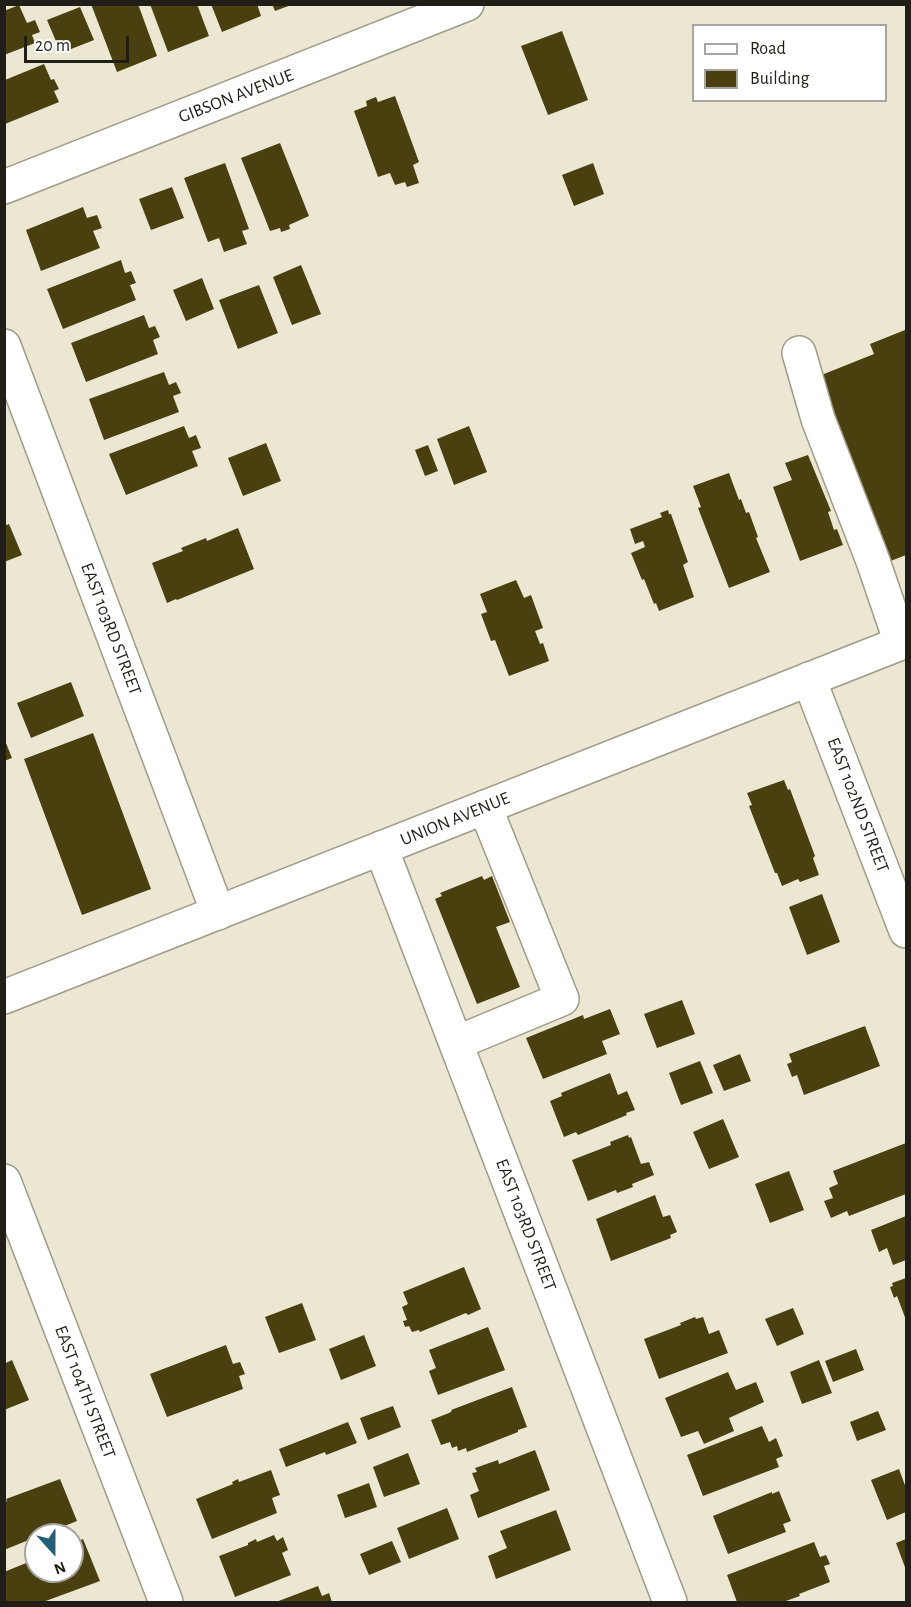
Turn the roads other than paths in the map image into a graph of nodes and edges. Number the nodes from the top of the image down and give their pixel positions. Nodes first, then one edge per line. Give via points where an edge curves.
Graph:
1 (467, 4) edge
2 (4, 187) edge
3 (4, 346) edge
4 (799, 353) dead end
5 (904, 642) edge
6 (809, 679) junction
7 (485, 807) junction
8 (381, 848) junction
9 (218, 913) junction
10 (906, 931) edge
11 (4, 998) edge
12 (456, 1043) junction
13 (4, 1181) edge
14 (166, 1602) edge
15 (670, 1602) edge

1 - 2 street, GIBSON AVENUE
3 - 9 street, EAST 103RD STREET
4 - 5 street via 818,419
5 - 6 street, UNION AVENUE
6 - 7 street, UNION AVENUE
6 - 10 street, EAST 102ND STREET
7 - 8 street, UNION AVENUE
7 - 12 street via 561,999
8 - 9 street, UNION AVENUE
8 - 12 street, EAST 103RD STREET
9 - 11 street, UNION AVENUE
12 - 15 street, EAST 103RD STREET
13 - 14 street, EAST 104TH STREET

